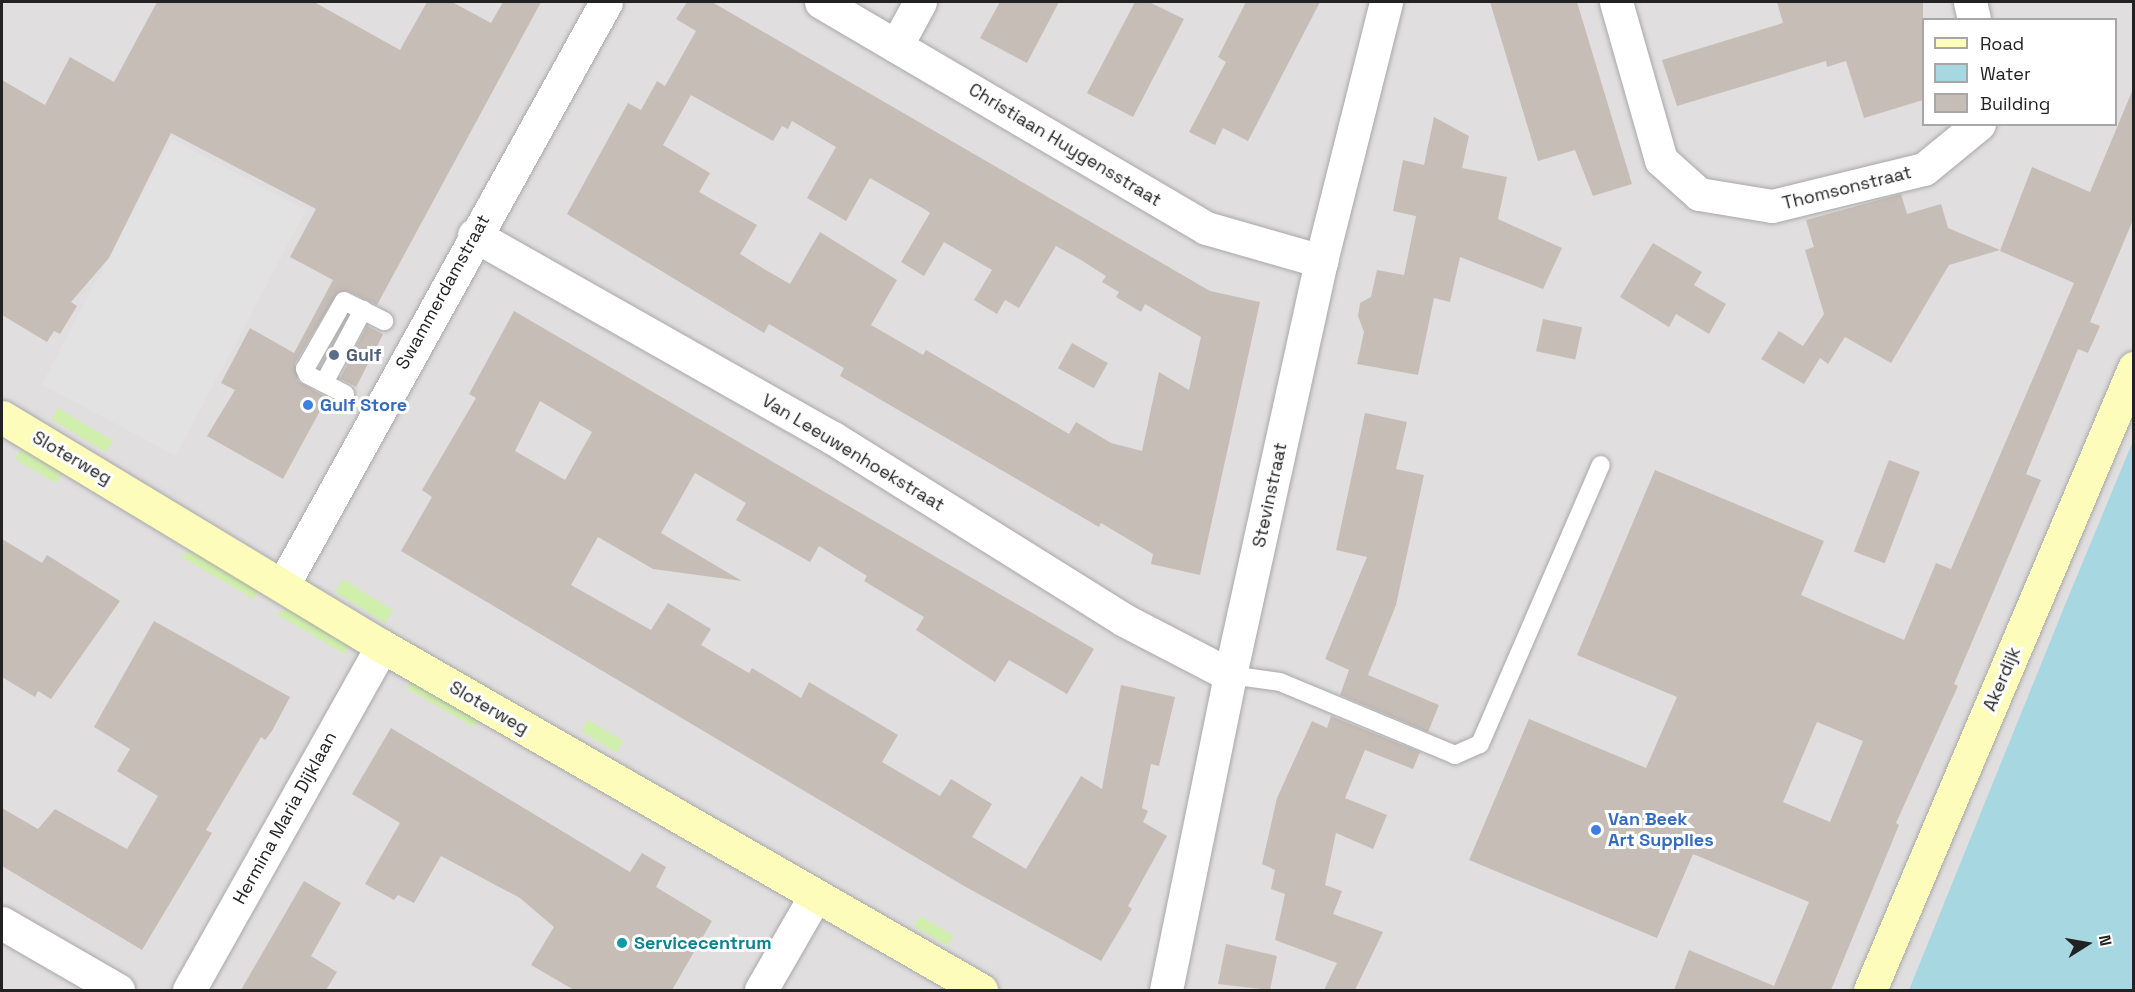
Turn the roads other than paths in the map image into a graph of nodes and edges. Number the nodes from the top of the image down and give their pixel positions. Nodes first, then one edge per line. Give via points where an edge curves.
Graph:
1 (606, 2) edge
2 (821, 2) edge
3 (920, 2) edge
4 (1386, 2) edge
5 (1616, 2) edge
6 (1970, 2) edge
7 (1974, 18) edge
8 (896, 46) junction
9 (1977, 126) edge
10 (474, 235) junction
11 (1321, 261) junction
12 (384, 321) dead end
13 (2133, 368) edge
14 (345, 394) dead end
15 (2, 417) edge
16 (1601, 465) dead end
17 (284, 584) junction
18 (382, 646) junction
19 (1230, 675) junction
20 (814, 898) junction
21 (2, 923) edge
22 (118, 990) edge
23 (189, 990) edge
24 (761, 990) edge
25 (981, 990) edge
26 (1166, 990) edge
27 (1870, 990) edge

1 - 10 street, Swammerdamstraat
2 - 8 street, Christiaan Huygensstraat
3 - 8 street
4 - 11 street, Stevinstraat
5 - 9 street, Thomsonstraat via 1661,160 1699,194 1772,207 1924,169
6 - 7 street
8 - 11 street, Christiaan Huygensstraat via 1206,228
10 - 17 street, Swammerdamstraat
10 - 19 street, Van Leeuwenhoekstraat via 834,438 1124,621
11 - 19 street, Stevinstraat
12 - 14 lane via 363,310 324,383
13 - 27 street, Akerdijk
15 - 17 street, Sloterweg
16 - 19 lane via 1480,744 1455,755 1280,682
17 - 18 street, Sloterweg
18 - 20 street, Sloterweg
18 - 23 street, Hermina Maria Dijklaan
19 - 26 street, Stevinstraat
20 - 24 street
20 - 25 street, Sloterweg
21 - 22 street

